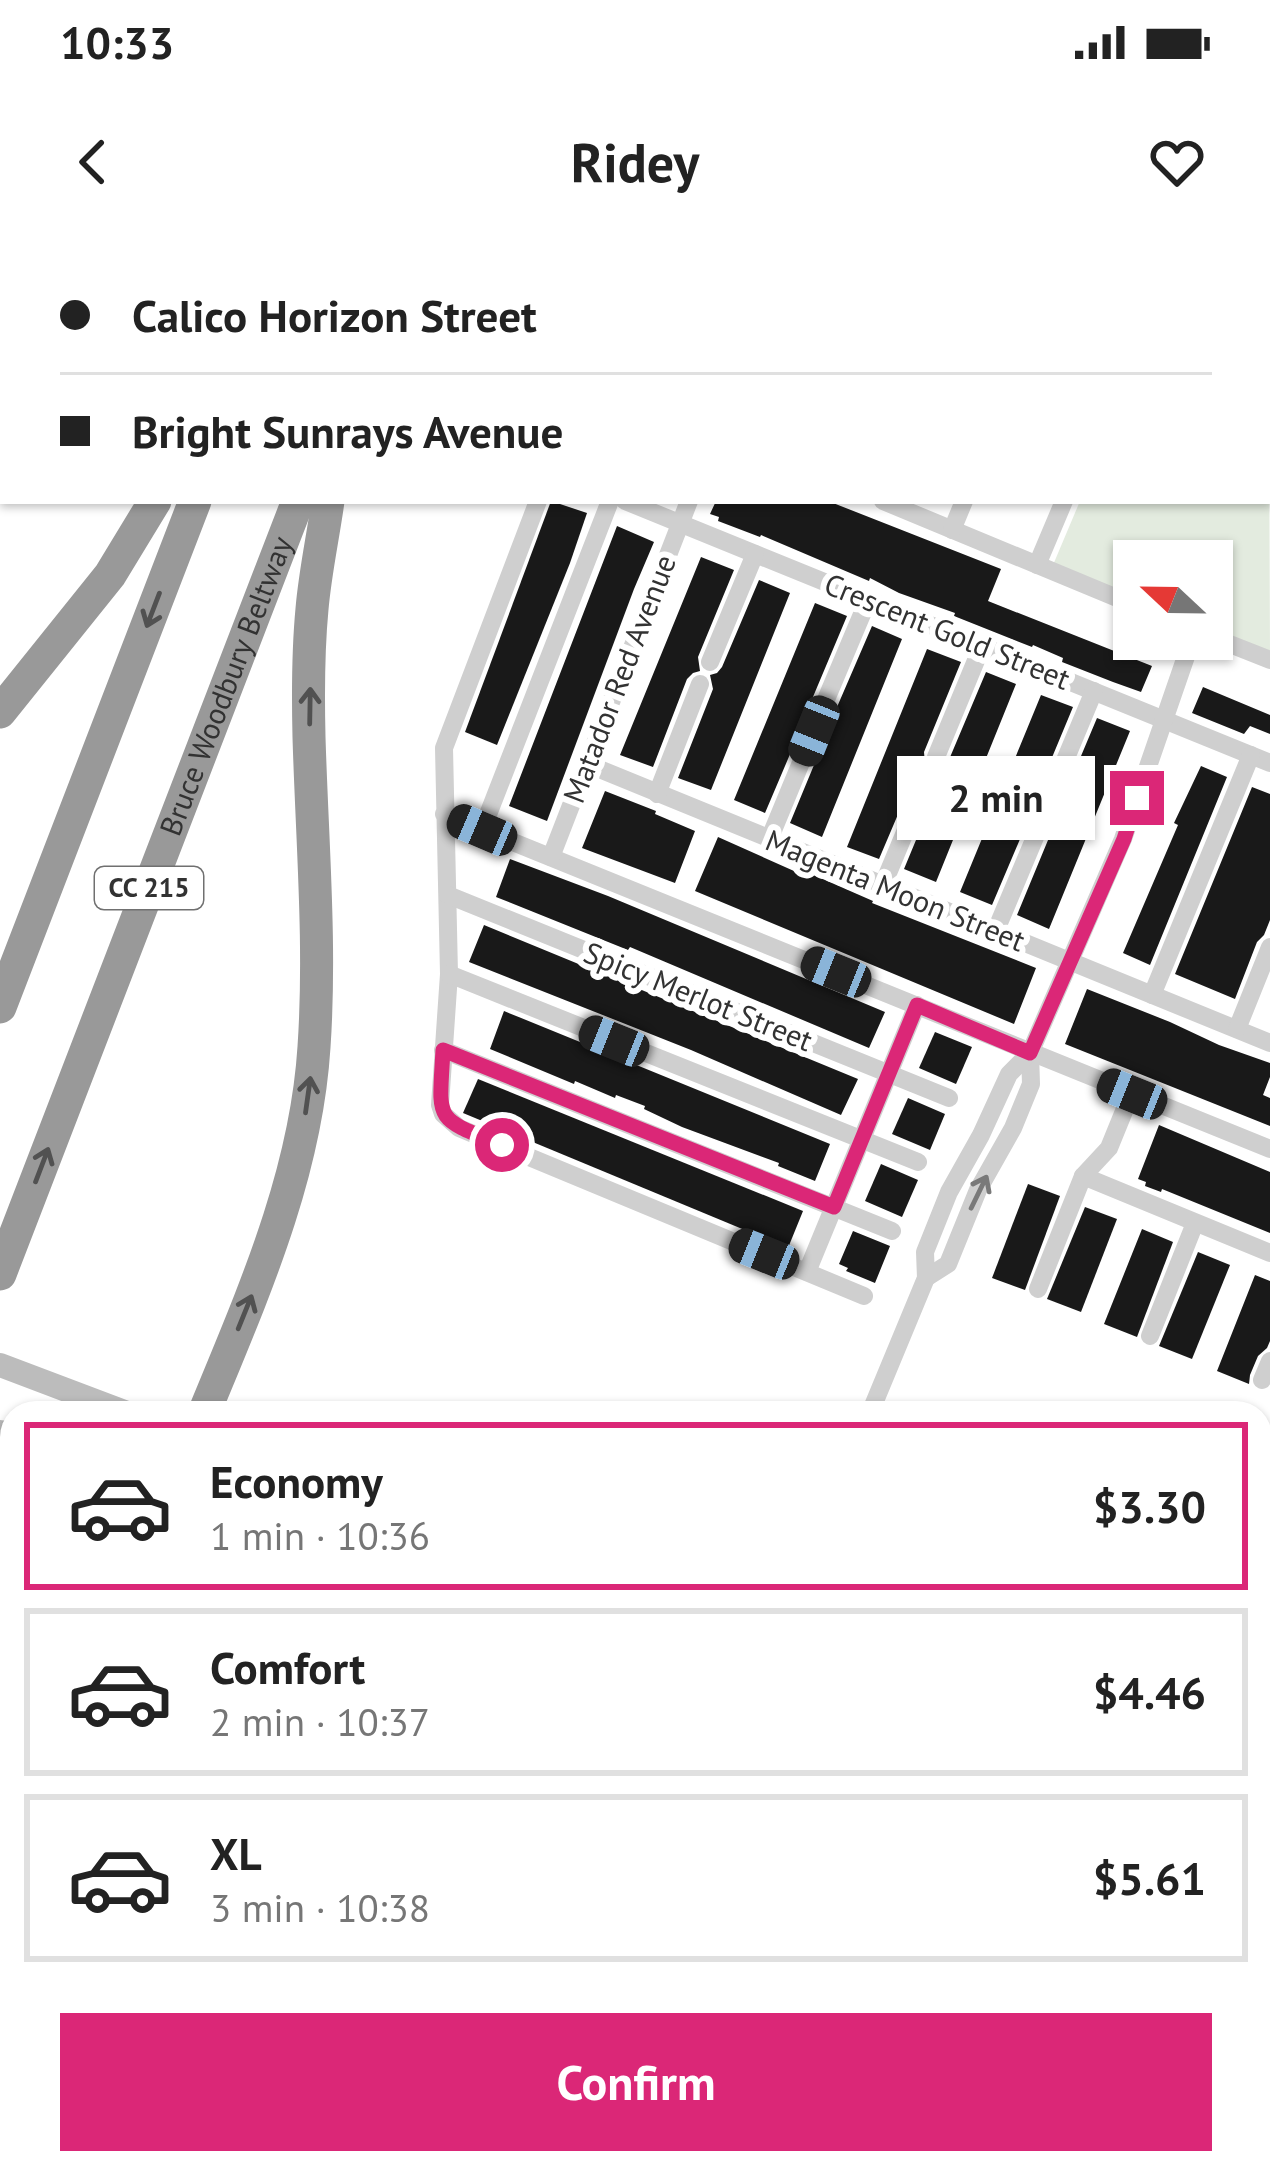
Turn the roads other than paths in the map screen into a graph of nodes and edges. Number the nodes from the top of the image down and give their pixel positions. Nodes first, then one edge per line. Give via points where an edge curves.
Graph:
1 (153, 504) edge
2 (194, 504) edge
3 (297, 504) edge
4 (328, 504) edge
5 (537, 504) edge
6 (609, 504) edge
7 (632, 504) edge
8 (688, 504) edge
9 (890, 504) edge
10 (963, 504) edge
11 (1063, 504) edge
12 (680, 525) junction
13 (952, 530) junction
14 (754, 554) junction
15 (1037, 565) junction
16 (1113, 596) edge
17 (868, 601) junction
18 (1233, 645) edge
19 (982, 646) junction
20 (1184, 660) edge
21 (1270, 660) edge
22 (710, 662) dead end
23 (700, 684) dead end
24 (1094, 691) junction
25 (822, 709) dead end
26 (0, 712) edge
27 (1162, 718) junction
28 (814, 731) dead end
29 (936, 757) dead end
30 (1260, 759) edge
31 (587, 764) junction
32 (928, 777) dead end
33 (657, 794) junction
34 (1048, 801) dead end
35 (444, 814) junction
36 (1041, 823) dead end
37 (482, 830) junction
38 (769, 840) junction
39 (551, 857) junction
40 (884, 885) junction
41 (448, 895) junction
42 (997, 930) junction
43 (1270, 947) edge
44 (1068, 962) junction
45 (449, 974) junction
46 (1152, 995) junction
47 (917, 1005) junction
48 (0, 1007) edge
49 (1237, 1029) junction
50 (1270, 1043) edge
51 (443, 1050) junction
52 (1030, 1053) junction
53 (889, 1074) junction
54 (1132, 1094) junction
55 (949, 1098) dead end
56 (861, 1141) junction
57 (1270, 1149) edge
58 (918, 1162) dead end
59 (1083, 1176) junction
60 (834, 1207) junction
61 (1195, 1223) junction
62 (892, 1231) dead end
63 (1270, 1253) edge
64 (807, 1272) junction
65 (0, 1274) edge
66 (1038, 1288) dead end
67 (865, 1296) dead end
68 (1150, 1336) dead end
69 (0, 1364) edge
70 (96, 1401) edge
71 (209, 1401) edge
72 (875, 1401) edge

1 - 26 highway via 110,575
2 -> 48 highway, CC 215
65 -> 3 highway, Bruce Woodbury Beltway / CC 215
71 -> 4 highway via 274,1238 314,1049 312,610
5 - 35 street via 444,748
6 - 37 street
7 - 12 street, Crescent Gold Street
8 - 12 street, Matador Red Avenue
9 - 13 street
10 - 13 street
11 - 15 street
12 - 14 street, Crescent Gold Street
12 - 31 street, Matador Red Avenue
13 - 15 street
14 - 17 street, Crescent Gold Street
14 - 22 street
15 - 16 street
17 - 19 street, Crescent Gold Street
17 - 25 street
18 - 21 street
19 - 24 street, Crescent Gold Street
19 - 29 street
20 - 27 street
23 - 33 street
24 - 27 street, Crescent Gold Street
24 - 34 street
27 - 30 street, Crescent Gold Street
27 - 44 street via 1124,839
28 - 38 street
30 - 46 street
31 - 33 street, Magenta Moon Street
31 - 39 street, Matador Red Avenue
32 - 40 street
33 - 38 street, Magenta Moon Street
35 - 37 street
35 - 41 street
36 - 42 street
37 - 39 street
38 - 40 street, Magenta Moon Street
39 - 47 street
40 - 42 street, Magenta Moon Street
41 - 45 street
41 - 53 street, Spicy Merlot Street
42 - 44 street, Magenta Moon Street
43 - 49 street
44 - 46 street, Magenta Moon Street
44 - 52 street
45 - 51 street
45 - 56 street
46 - 49 street, Magenta Moon Street
47 - 52 street
47 - 53 street
49 - 50 street, Magenta Moon Street
51 - 60 street
51 - 64 street via 440,1105 459,1127
52 - 54 street
52 - 72 street via 1009,1074 949,1192 925,1252 926,1278
53 - 55 street, Spicy Merlot Street
53 - 56 street
54 - 57 street
54 - 59 street via 1109,1148
56 - 58 street
56 - 60 street
59 - 61 street
59 - 66 street
60 - 62 street
60 - 64 street
61 - 63 street
61 - 68 street
64 - 67 street
69 - 70 main road

